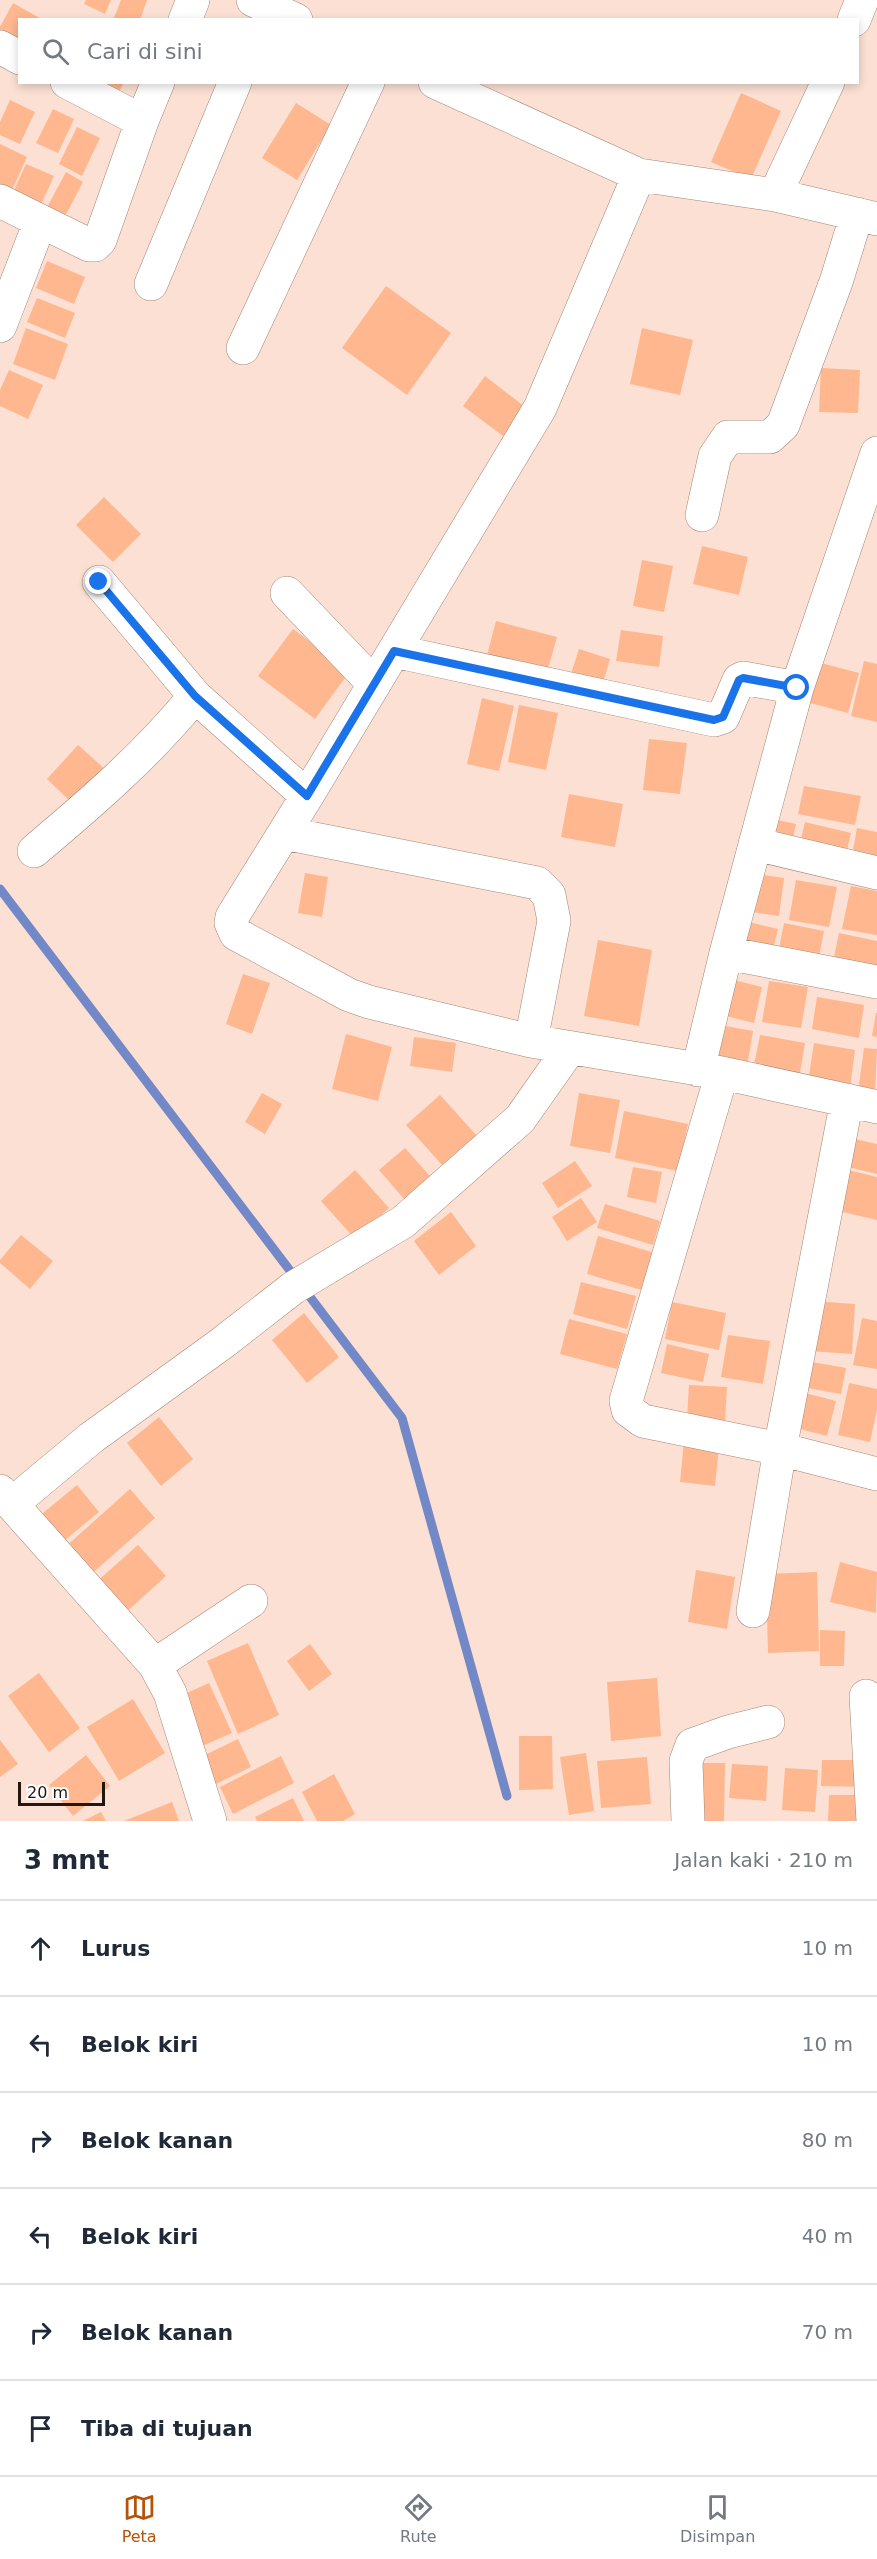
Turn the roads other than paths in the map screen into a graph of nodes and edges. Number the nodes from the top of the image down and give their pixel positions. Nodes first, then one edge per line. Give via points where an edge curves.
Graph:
1 (193, 0) edge
2 (862, 0) edge
3 (260, 8) edge
4 (186, 18) edge
5 (290, 18) edge
6 (855, 18) edge
7 (0, 47) edge
8 (18, 57) edge
9 (71, 84) edge
10 (157, 84) edge
11 (234, 84) edge
12 (368, 84) edge
13 (439, 84) edge
14 (827, 84) edge
15 (142, 121) junction
16 (639, 175) junction
17 (775, 195) junction
18 (0, 201) edge
19 (867, 216) edge
20 (40, 222) junction
21 (152, 284) dead end
22 (0, 326) edge
23 (243, 348) dead end
24 (877, 453) edge
25 (702, 515) dead end
26 (99, 582) dead end
27 (287, 593) dead end
28 (394, 651) junction
29 (375, 684) junction
30 (797, 688) junction
31 (195, 696) junction
32 (307, 796) junction
33 (284, 833) junction
34 (755, 844) junction
35 (34, 851) dead end
36 (877, 873) edge
37 (726, 953) junction
38 (877, 982) edge
39 (531, 1041) junction
40 (570, 1048) junction
41 (710, 1072) junction
42 (862, 1103) edge
43 (780, 1449) junction
44 (877, 1474) edge
45 (7, 1497) edge
46 (251, 1601) dead end
47 (753, 1611) dead end
48 (155, 1665) junction
49 (866, 1696) dead end
50 (768, 1722) dead end
51 (210, 1821) edge
52 (688, 1821) edge
53 (873, 1821) edge

1 - 4 street
2 - 6 street
3 - 5 street
7 - 8 street
9 - 15 street
10 - 15 street
11 - 21 street
12 - 23 street
13 - 16 street
14 - 17 street
15 - 20 street via 95,245
16 - 17 street
16 - 28 street via 540,408
17 - 19 street
18 - 20 street
19 - 25 street via 836,282 783,425 770,437 728,437 715,456
20 - 22 street
24 - 30 street
26 - 31 street
27 - 29 street
28 - 29 street
28 - 30 street via 714,720 723,717 743,678
29 - 32 street
30 - 34 street
31 - 32 street
31 - 35 street via 120,775
32 - 33 street
33 - 39 street via 537,883 549,895 554,921
33 - 39 street via 232,916 236,934 349,995
34 - 36 street
34 - 37 street
37 - 38 street
37 - 41 street
39 - 40 street
40 - 41 street
40 - 45 street via 520,1119 403,1222 302,1283
41 - 42 street
41 - 43 street via 626,1401 628,1410 643,1421
42 - 43 street
43 - 44 street
43 - 47 street
45 - 48 street
46 - 48 street
48 - 51 street via 170,1693
49 - 53 street
50 - 52 street via 692,1745 686,1761

